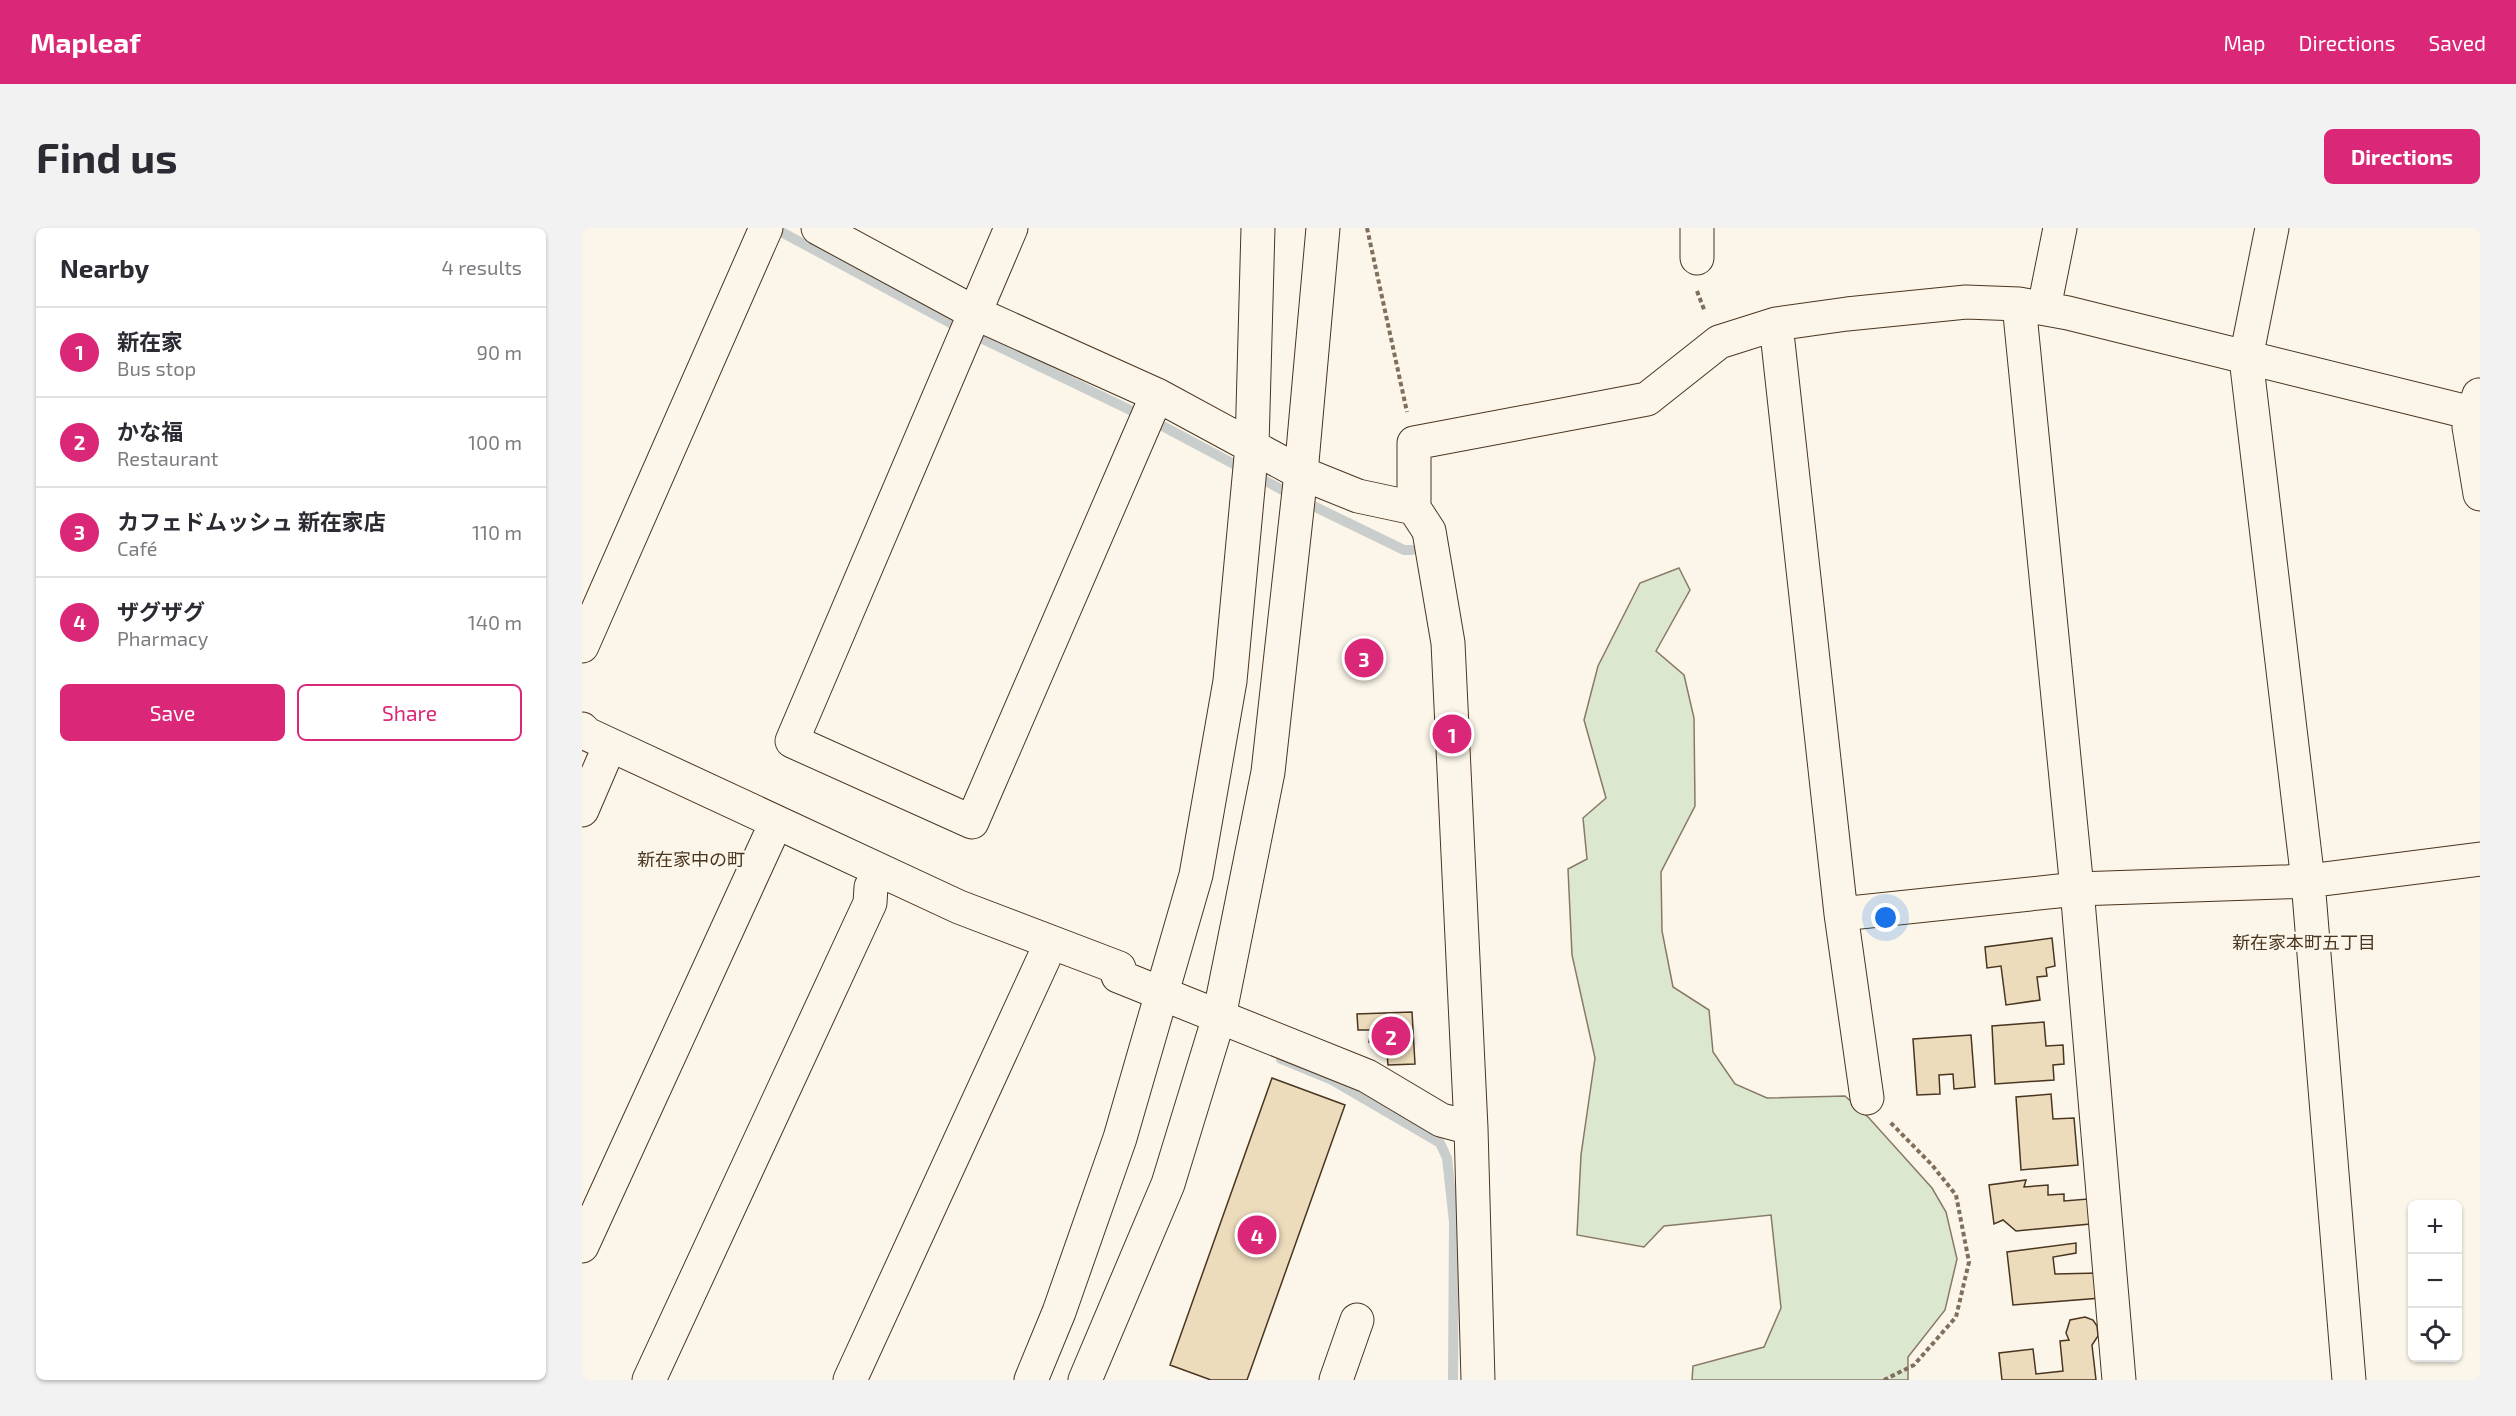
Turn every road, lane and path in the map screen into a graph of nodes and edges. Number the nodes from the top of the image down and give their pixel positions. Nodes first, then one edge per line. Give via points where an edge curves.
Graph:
1 (766, 228) edge
2 (818, 228) edge
3 (1011, 228) edge
4 (1323, 228) edge
5 (1367, 228) edge
6 (2060, 228) edge
7 (2272, 228) edge
8 (1253, 230) edge
9 (1697, 243) edge
10 (2032, 306) junction
11 (1776, 324) junction
12 (970, 326) junction
13 (1719, 342) junction
14 (2246, 358) junction
15 (1157, 395) junction
16 (2478, 407) edge
17 (1413, 443) junction
18 (1252, 446) junction
19 (1301, 473) junction
20 (2480, 494) edge
21 (1414, 508) junction
22 (582, 646) edge
23 (582, 729) edge
24 (592, 756) edge
25 (582, 810) edge
26 (769, 838) junction
27 (2480, 859) edge
28 (2308, 881) junction
29 (871, 887) junction
30 (2077, 889) junction
31 (1841, 914) junction
32 (1044, 958) junction
33 (1118, 976) junction
34 (1162, 993) junction
35 (1219, 1017) junction
36 (1867, 1098) joint
37 (1471, 1128) junction
38 (582, 1246) edge
39 (1357, 1320) dead end
40 (1478, 1367) edge
41 (649, 1380) edge
42 (850, 1380) edge
43 (1031, 1380) edge
44 (1085, 1380) edge
45 (1336, 1380) edge
46 (1499, 1380) edge
47 (1884, 1380) edge
48 (2119, 1380) edge
49 (2349, 1380) edge

1 - 22 street
2 - 12 street
3 - 12 street
4 - 19 street
5 - 17 path
6 - 10 street
7 - 14 street
8 - 18 street
9 - 13 path via 1697,291
10 - 11 street via 1966,302
10 - 14 street
10 - 30 street
11 - 13 street
11 - 31 street
12 - 15 street
12 - 15 street via 792,741 972,822
13 - 17 street via 1647,399
14 - 16 street
14 - 28 street
15 - 18 street
16 - 20 street via 2469,427
17 - 21 street
18 - 19 street
18 - 34 street via 1230,681 1196,875
19 - 21 street via 1358,496
19 - 35 street via 1268,772
21 - 37 street via 1429,531 1448,643
23 - 33 street via 959,907 1119,969
24 - 25 street
24 - 26 street
26 - 29 street
26 - 38 street
27 - 28 street
28 - 30 street
28 - 49 street
29 - 32 street
29 - 41 street via 870,903
30 - 31 street
30 - 48 street
31 - 36 street
32 - 33 street via 1114,985
32 - 42 street
33 - 34 street
34 - 35 street
34 - 43 street via 1120,1138
35 - 37 street via 1368,1076 1441,1120
35 - 44 street via 1168,1184
36 - 47 path via 1956,1195 1969,1262 1956,1317 1914,1365
37 - 40 street
39 - 45 street
40 - 46 street

